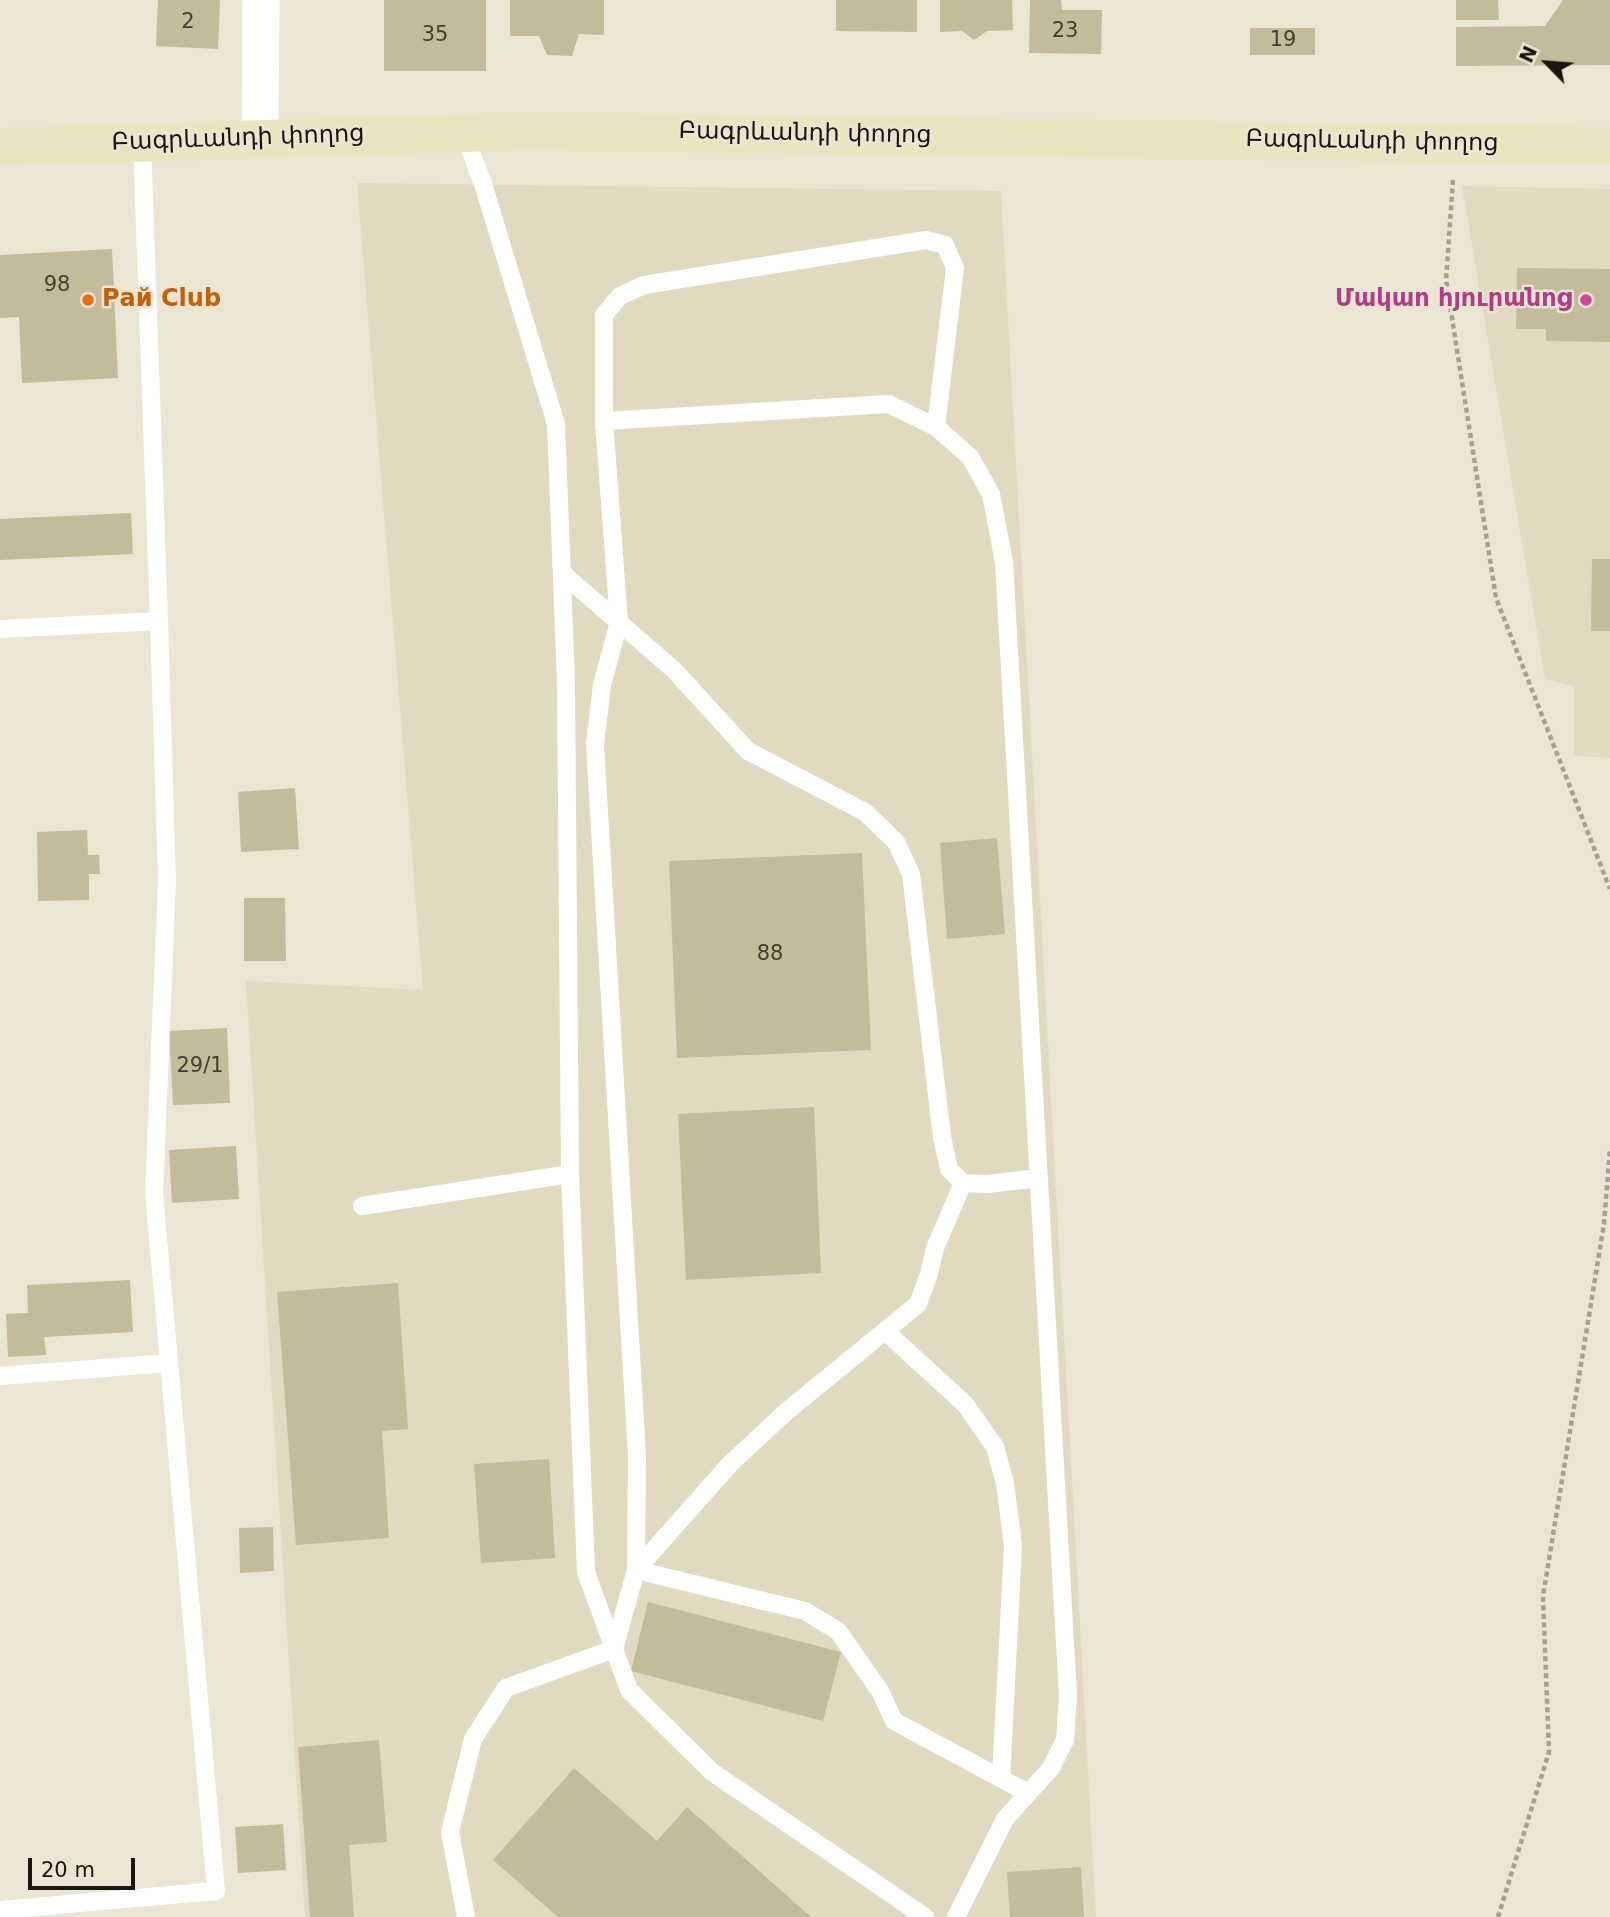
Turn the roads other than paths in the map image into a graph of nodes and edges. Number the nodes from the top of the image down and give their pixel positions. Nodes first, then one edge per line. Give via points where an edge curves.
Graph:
1 (261, 0) edge
2 (464, 133) junction
3 (260, 138) junction
4 (142, 142) junction
5 (1610, 146) edge
6 (0, 148) edge
7 (604, 421) junction
8 (936, 426) junction
9 (562, 573) junction
10 (159, 621) junction
11 (619, 622) junction
12 (0, 629) edge
13 (570, 1174) junction
14 (1038, 1178) junction
15 (963, 1184) junction
16 (362, 1206) dead end
17 (885, 1331) junction
18 (169, 1363) junction
19 (0, 1376) edge
20 (636, 1570) junction
21 (614, 1648) junction
22 (1001, 1779) junction
23 (1028, 1793) junction
24 (0, 1910) edge
25 (466, 1917) edge
26 (926, 1917) edge
27 (957, 1917) edge

1 - 3 street
2 - 3 main road, Բագրևանդի փողոց
2 - 5 main road, Բագրևանդի փողոց
2 - 9 lane via 556,424
3 - 4 main road, Բագրևանդի փողոց
4 - 6 main road, Բագրևանդի փողոց
4 - 10 lane
7 - 8 lane via 889,404
7 - 8 lane via 604,315 620,296 644,285 926,240 945,245 955,268
7 - 11 lane
8 - 14 lane via 970,457 991,494 1004,562
9 - 11 lane
9 - 13 lane
10 - 12 lane
10 - 18 lane via 167,881 154,1193
11 - 15 lane via 674,670 748,751 865,812 896,842 911,874 942,1137 949,1169
11 - 20 lane via 602,685 595,744 636,1456
13 - 16 lane
13 - 21 lane via 586,1572
14 - 15 lane
14 - 23 lane via 1068,1696 1065,1740 1051,1768
15 - 17 lane via 934,1248 918,1304
17 - 20 lane via 730,1464
17 - 22 lane via 965,1404 995,1447 1005,1483 1013,1546
18 - 19 lane
18 - 24 lane via 216,1891
20 - 21 lane
20 - 22 lane via 805,1611 838,1631 880,1690 894,1721
21 - 25 lane via 506,1688 473,1740 450,1832
21 - 26 lane via 629,1690 712,1772
22 - 23 lane
23 - 27 lane via 1004,1819

